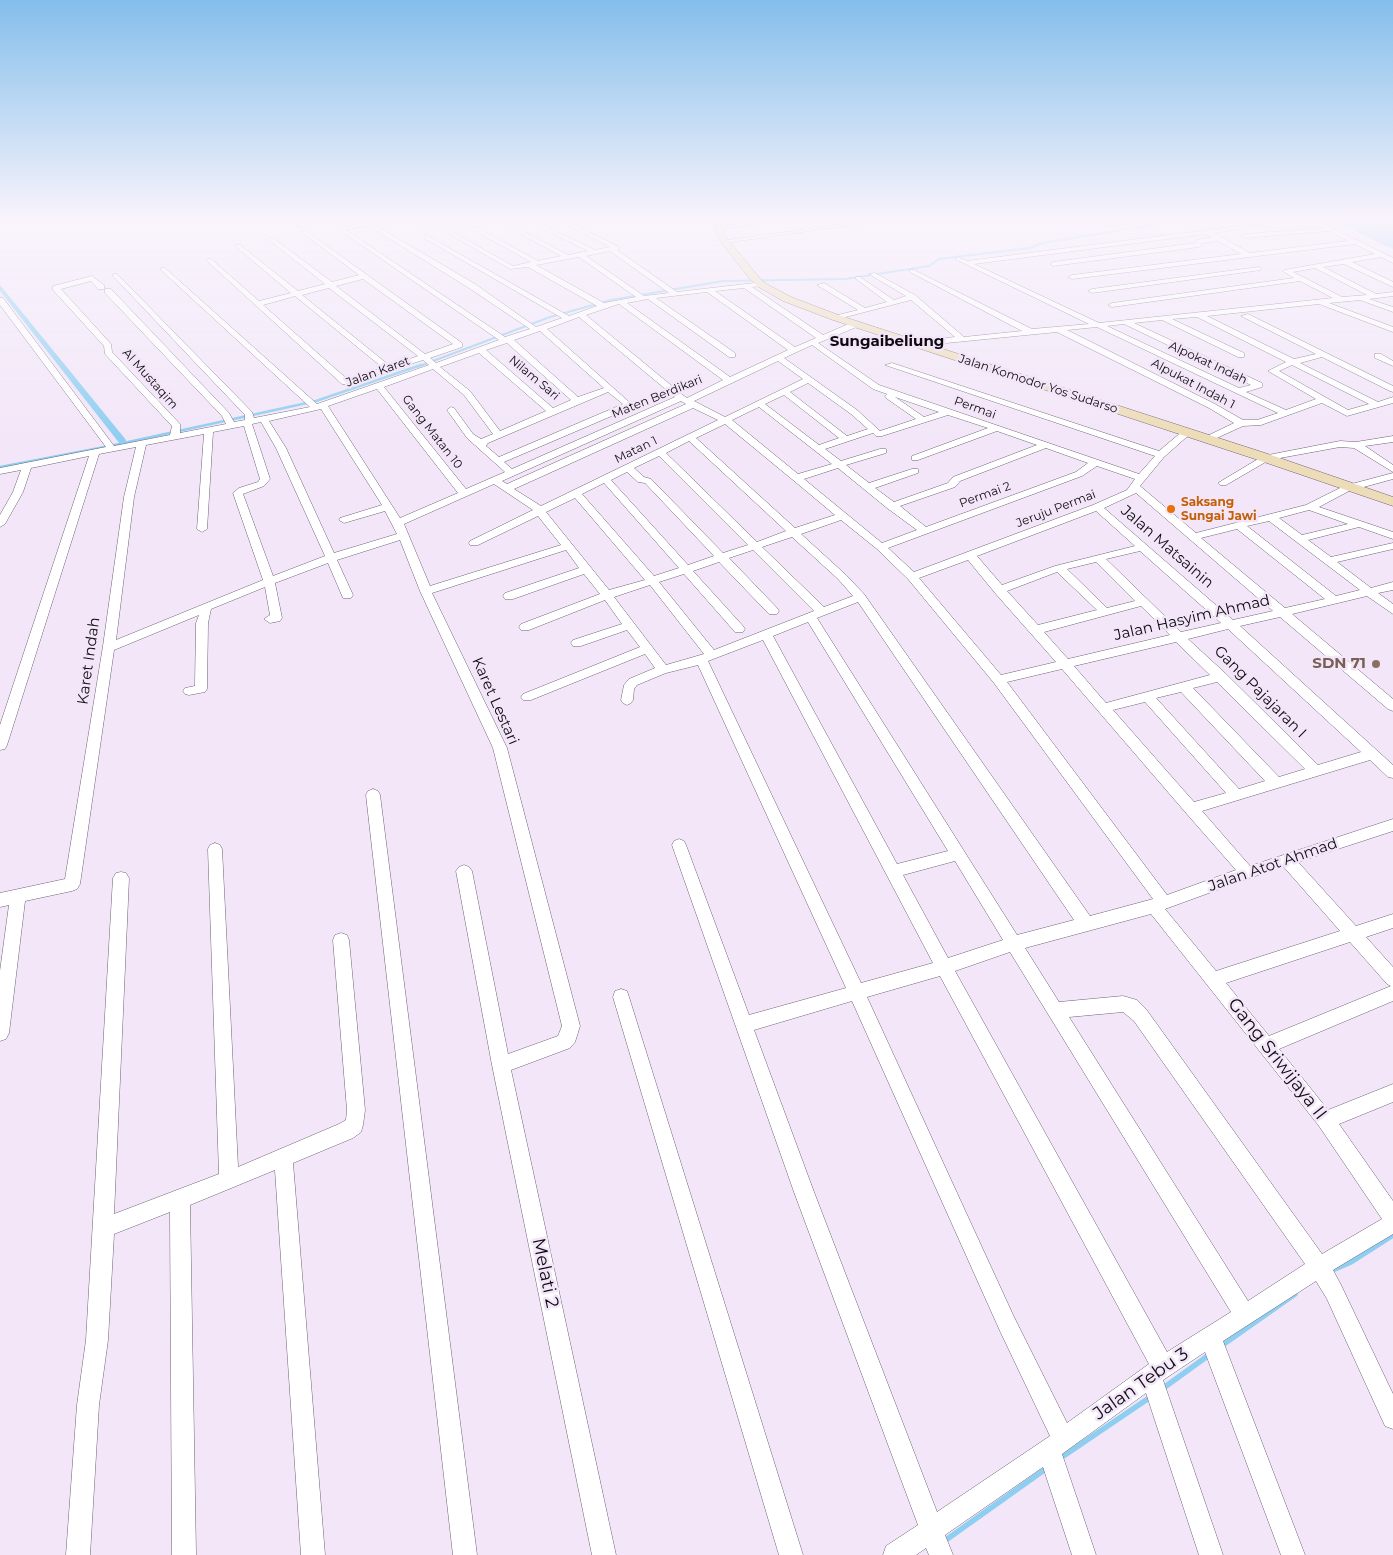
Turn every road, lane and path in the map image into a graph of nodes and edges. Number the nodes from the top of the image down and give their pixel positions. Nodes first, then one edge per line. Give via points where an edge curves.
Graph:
1 (61, 294) edge
2 (109, 294) edge
3 (132, 294) edge
4 (188, 294) edge
5 (246, 294) edge
6 (297, 294) joint
7 (341, 294) edge
8 (389, 294) edge
9 (436, 294) edge
10 (483, 294) edge
11 (525, 294) edge
12 (583, 294) edge
13 (637, 294) edge
14 (656, 294) edge
15 (713, 294) edge
16 (757, 294) edge
17 (778, 294) edge
18 (835, 294) edge
19 (881, 294) edge
20 (906, 294) edge
21 (956, 294) edge
22 (1031, 294) edge
23 (1096, 294) edge
24 (1198, 294) edge
25 (1329, 294) edge
26 (1370, 294) edge
27 (1393, 294) edge
28 (641, 296) junction
29 (1375, 296) junction
30 (912, 297) junction
31 (1360, 298) junction
32 (1341, 299) junction
33 (0, 300) edge
34 (620, 301) junction
35 (893, 302) junction
36 (1319, 302) junction
37 (258, 304) junction
38 (602, 305) junction
39 (1112, 305) junction
40 (863, 310) junction
41 (1119, 310) dead end
42 (1393, 310) edge
43 (580, 314) junction
44 (1198, 314) junction
45 (1246, 316) dead end
46 (566, 317) junction
47 (837, 318) junction
48 (1163, 318) junction
49 (1128, 320) junction
50 (856, 324) junction
51 (1098, 325) junction
52 (533, 327) junction
53 (1058, 329) junction
54 (1393, 330) edge
55 (1031, 332) junction
56 (502, 338) junction
57 (822, 338) junction
58 (962, 339) junction
59 (812, 342) junction
60 (916, 344) junction
61 (480, 349) junction
62 (794, 350) junction
63 (732, 355) dead end
64 (1322, 355) junction
65 (1242, 356) dead end
66 (1378, 356) dead end
67 (779, 358) junction
68 (429, 361) junction
69 (1293, 362) junction
70 (1393, 364) edge
71 (889, 365) dead end
72 (389, 370) junction
73 (809, 379) junction
74 (728, 380) junction
75 (380, 386) junction
76 (876, 387) junction
77 (610, 388) junction
78 (1393, 389) edge
79 (1238, 390) junction
80 (784, 391) junction
81 (1321, 400) junction
82 (1393, 400) edge
83 (577, 401) junction
84 (688, 401) junction
85 (760, 403) junction
86 (628, 405) junction
87 (1378, 405) junction
88 (318, 406) junction
89 (451, 410) dead end
90 (552, 412) junction
91 (947, 412) junction
92 (1285, 413) junction
93 (640, 416) junction
94 (249, 419) junction
95 (264, 419) junction
96 (923, 420) junction
97 (229, 421) junction
98 (727, 421) junction
99 (1241, 423) junction
100 (995, 429) junction
101 (210, 430) junction
102 (874, 430) junction
103 (1187, 432) junction
104 (175, 433) junction
105 (498, 435) junction
106 (690, 438) junction
107 (1208, 438) junction
108 (846, 439) junction
109 (1393, 439) edge
110 (142, 444) junction
111 (481, 444) junction
112 (1356, 445) junction
113 (1044, 446) junction
114 (109, 447) junction
115 (818, 448) junction
116 (883, 451) dead end
117 (660, 452) junction
118 (94, 453) junction
119 (1162, 455) junction
120 (915, 458) dead end
121 (1266, 458) junction
122 (497, 461) junction
123 (1095, 463) junction
124 (839, 465) junction
125 (27, 466) junction
126 (628, 468) junction
127 (1393, 469) edge
128 (0, 471) edge
129 (915, 471) dead end
130 (511, 473) junction
131 (1393, 476) edge
132 (796, 478) junction
133 (605, 479) junction
134 (494, 480) junction
135 (1138, 482) junction
136 (1223, 483) dead end
137 (867, 487) junction
138 (507, 488) junction
139 (1348, 488) junction
140 (576, 493) junction
141 (464, 494) junction
142 (1393, 502) edge
143 (891, 506) junction
144 (387, 507) junction
145 (1097, 507) junction
146 (1310, 507) junction
147 (539, 510) junction
148 (842, 516) junction
149 (1271, 517) junction
150 (344, 520) dead end
151 (398, 523) junction
152 (0, 524) edge
153 (1361, 524) junction
154 (1239, 525) junction
155 (202, 529) dead end
156 (924, 530) junction
157 (793, 533) junction
158 (403, 536) junction
159 (1196, 536) junction
160 (1393, 536) edge
161 (1300, 539) junction
162 (474, 544) dead end
163 (568, 546) junction
164 (754, 546) junction
165 (1393, 546) edge
166 (881, 547) junction
167 (1142, 547) junction
168 (970, 555) junction
169 (722, 557) junction
170 (1097, 557) junction
171 (331, 558) junction
172 (1330, 561) junction
173 (1059, 568) junction
174 (587, 569) junction
175 (687, 569) junction
176 (912, 577) junction
177 (269, 581) junction
178 (652, 581) junction
179 (1393, 586) edge
180 (999, 590) junction
181 (426, 591) junction
182 (1369, 592) junction
183 (348, 595) dead end
184 (607, 595) junction
185 (509, 596) dead end
186 (860, 597) junction
187 (1335, 601) junction
188 (1144, 602) junction
189 (204, 608) junction
190 (1393, 610) edge
191 (773, 611) dead end
192 (1104, 611) junction
193 (1284, 613) junction
194 (816, 614) junction
195 (270, 619) dead end
196 (630, 624) junction
197 (1231, 625) junction
198 (525, 627) dead end
199 (739, 629) dead end
200 (1035, 630) junction
201 (766, 634) junction
202 (1181, 637) junction
203 (578, 643) dead end
204 (108, 648) junction
205 (647, 649) junction
206 (707, 657) junction
207 (1065, 664) junction
208 (663, 670) junction
209 (1221, 676) junction
210 (998, 680) junction
211 (1183, 686) junction
212 (189, 691) dead end
213 (1147, 696) junction
214 (527, 697) dead end
215 (627, 700) dead end
216 (1393, 706) edge
217 (1105, 708) junction
218 (0, 745) edge
219 (1372, 754) junction
220 (1315, 770) junction
221 (1393, 772) edge
222 (1276, 782) junction
223 (1235, 794) junction
224 (374, 795) dead end
225 (1191, 809) junction
226 (1393, 825) edge
227 (679, 845) dead end
228 (215, 850) dead end
229 (959, 854) junction
230 (1286, 859) junction
231 (893, 870) junction
232 (464, 871) dead end
233 (1247, 873) junction
234 (121, 878) dead end
235 (18, 896) junction
236 (0, 900) edge
237 (1159, 904) junction
238 (1393, 921) edge
239 (1086, 924) junction
240 (1354, 934) junction
241 (341, 940) dead end
242 (1014, 943) junction
243 (944, 967) junction
244 (1214, 979) junction
245 (1393, 979) edge
246 (856, 991) junction
247 (1393, 993) edge
248 (621, 997) dead end
249 (1056, 1010) junction
250 (744, 1025) junction
251 (0, 1033) edge
252 (1266, 1046) junction
253 (501, 1064) junction
254 (1393, 1092) edge
255 (1325, 1120) junction
256 (284, 1156) junction
257 (228, 1180) junction
258 (180, 1200) junction
259 (1393, 1218) edge
260 (1393, 1223) edge
261 (104, 1228) junction
262 (1321, 1270) junction
263 (1244, 1314) junction
264 (1214, 1345) junction
265 (1156, 1381) junction
266 (1393, 1418) edge
267 (1056, 1455) junction
268 (936, 1541) edge
269 (78, 1555) edge
270 (184, 1555) edge
271 (313, 1555) edge
272 (465, 1555) edge
273 (604, 1555) edge
274 (791, 1555) edge
275 (896, 1555) edge
276 (1084, 1555) edge
277 (1211, 1555) edge
278 (1293, 1555) edge

1 - 104 street, Al Mustaqim via 108,346 108,352
2 - 97 street, Al Mustaqim
3 - 94 street
4 - 88 street, Karet Lestari
5 - 37 street
6 - 37 street
6 - 72 street
7 - 68 street
8 - 68 street via 458,343
9 - 56 street
10 - 52 street
11 - 46 street
12 - 38 street
13 - 28 street
14 - 28 street, Jalan Karet
15 - 62 street
16 - 57 street
17 - 47 street, Jalan Komodor Yos Sudarso
18 - 40 street
19 - 35 street
20 - 30 street
21 - 55 street
22 - 51 street, Alpokat Indah
23 - 39 street
24 - 39 street
25 - 32 street
26 - 29 street
27 - 29 street
28 - 34 street, Jalan Karet
28 - 63 street
29 - 31 street
30 - 35 street
30 - 58 street
31 - 32 street
31 - 42 street
32 - 36 street
33 - 114 street
34 - 38 street, Jalan Karet
34 - 74 street
35 - 40 street
36 - 44 street
36 - 54 street
37 - 72 street via 343,381 350,382
38 - 43 street, Jalan Karet
39 - 41 street
40 - 47 street
43 - 46 street, Jalan Karet
43 - 84 street, Gang Sriwijaya II
44 - 48 street
44 - 69 street
45 - 64 street
46 - 52 street, Jalan Karet
47 - 50 street, Jalan Komodor Yos Sudarso
48 - 49 street
48 - 65 street
49 - 51 street
49 - 79 street via 1259,385
50 - 57 street, Maten Berdikari
50 - 60 street, Jalan Komodor Yos Sudarso
51 - 53 street
51 - 79 street, Alpokat Indah
52 - 56 street, Jalan Karet
52 - 77 street
53 - 55 street
53 - 99 street, Alpukat Indah 1
55 - 58 street
56 - 61 street, Jalan Karet
56 - 83 street
57 - 59 street, Maten Berdikari
58 - 60 street
59 - 62 street, Maten Berdikari
59 - 76 street, Permai
60 - 103 street, Jalan Komodor Yos Sudarso
61 - 68 street, Jalan Karet
61 - 90 street, Nilam Sari
62 - 67 street, Maten Berdikari
64 - 69 street
64 - 78 street
66 - 70 street
67 - 73 street
67 - 74 street, Maten Berdikari
68 - 72 street
68 - 75 street, Jalan Karet
68 - 105 street via 468,393
69 - 81 street via 1272,372
69 - 87 street
71 - 119 street
73 - 80 street, Matan 1
73 - 102 street
74 - 84 street, Maten Berdikari
75 - 88 street, Jalan Karet
75 - 141 street, Gang Matan 10
76 - 91 street, Permai
76 - 96 street
77 - 83 street, Nilam Sari
77 - 86 street
79 - 92 street, Alpokat Indah
80 - 85 street, Matan 1
80 - 108 street
81 - 87 street via 1347,413
81 - 92 street, Alpukat Indah 1
82 - 87 street
83 - 90 street, Nilam Sari
84 - 93 street, Maten Berdikari
84 - 98 street, Gang Sriwijaya II
84 - 138 street
85 - 98 street, Matan 1
85 - 115 street
86 - 93 street
86 - 122 street
88 - 95 street, Jalan Karet
88 - 144 street, Karet Lestari
89 - 111 street via 470,436
90 - 105 street
91 - 96 street
91 - 100 street, Permai
92 - 99 street, Alpukat Indah 1 via 1258,423
93 - 130 street, Maten Berdikari
94 - 95 street, Jalan Karet
94 - 97 street, Jalan Karet
94 - 177 street via 265,479 261,484 238,493
95 - 171 street via 281,448
96 - 102 street via 879,434
97 - 101 street, Jalan Karet
98 - 106 street, Matan 1
98 - 132 street, Gang Sriwijaya II
99 - 107 street
100 - 113 street, Permai
100 - 120 street
101 - 104 street, Jalan Karet
101 - 155 street
102 - 108 street
103 - 107 street, Jalan Komodor Yos Sudarso
103 - 119 street, Jeruju Permai
104 - 110 street, Jalan Karet
105 - 111 street
106 - 117 street, Matan 1
106 - 157 street
107 - 121 street, Jalan Komodor Yos Sudarso
108 - 115 street
109 - 112 street
110 - 114 street, Jalan Karet
110 - 204 street, Karet Indah via 129,497
111 - 122 street
112 - 121 street via 1340,444
112 - 127 street
113 - 123 street, Permai
113 - 143 street via 956,479 952,485
114 - 118 street, Jalan Karet
115 - 124 street
116 - 124 street
117 - 126 street, Matan 1
117 - 164 street
118 - 125 street, Jalan Karet
118 - 218 street
119 - 135 street, Jeruju Permai
121 - 136 street
121 - 139 street, Jalan Komodor Yos Sudarso
122 - 130 street
123 - 135 street, Permai
123 - 156 street, Permai 2 via 1080,474
124 - 132 street
124 - 137 street
125 - 128 street, Jalan Karet
125 - 152 street via 18,492
126 - 133 street, Matan 1
126 - 169 street via 641,480 648,481
129 - 137 street
130 - 134 street, Maten Berdikari
131 - 139 street
132 - 148 street, Gang Sriwijaya II
133 - 140 street, Matan 1
133 - 175 street
134 - 138 street
134 - 141 street, Maten Berdikari
135 - 145 street, Jeruju Permai via 1131,492
135 - 159 street
137 - 143 street
138 - 147 street
139 - 142 street, Jalan Komodor Yos Sudarso
139 - 146 street
140 - 147 street, Matan 1
140 - 178 street
141 - 151 street, Maten Berdikari
143 - 156 street
144 - 150 street
144 - 151 street, Karet Lestari
145 - 167 street, Jalan Matsainin
145 - 168 street, Jeruju Permai
146 - 149 street
146 - 153 street
147 - 162 street, Matan 1
147 - 163 street
148 - 157 street
148 - 166 street, Gang Sriwijaya II
149 - 154 street
149 - 161 street
151 - 158 street, Karet Lestari
153 - 160 street
153 - 161 street
154 - 159 street
154 - 187 street
156 - 166 street, Permai 2
157 - 164 street
157 - 186 street
158 - 171 street
158 - 181 street, Karet Lestari
159 - 193 street
161 - 172 street
163 - 174 street
163 - 181 street
164 - 169 street
164 - 194 street
165 - 172 street
166 - 176 street, Gang Sriwijaya II
167 - 170 street
167 - 197 street, Jalan Matsainin
168 - 176 street, Jeruju Permai
168 - 180 street
169 - 175 street
169 - 191 street
170 - 173 street
170 - 188 street, Gang Pajajaran I
171 - 177 street
171 - 183 street
172 - 182 street
173 - 180 street
173 - 192 street
174 - 184 street
174 - 185 street
175 - 178 street
175 - 199 street
176 - 210 street, Gang Sriwijaya II
177 - 189 street
177 - 195 street via 276,618
178 - 184 street
178 - 206 street
179 - 182 street, Jalan Hasyim Ahmad
180 - 200 street
181 - 253 street, Karet Lestari via 500,748 571,1026 564,1042
182 - 187 street, Jalan Hasyim Ahmad
182 - 190 street
184 - 196 street
184 - 198 street
186 - 194 street
186 - 239 street
187 - 193 street, Jalan Hasyim Ahmad
188 - 192 street
188 - 202 street, Gang Pajajaran I
189 - 204 street
189 - 212 street via 201,689
192 - 200 street
193 - 197 street, Jalan Hasyim Ahmad
193 - 216 street
194 - 201 street
194 - 229 street
196 - 203 street
196 - 205 street
197 - 202 street, Jalan Hasyim Ahmad
197 - 219 street, Jalan Matsainin
200 - 207 street
201 - 206 street
201 - 231 street
202 - 207 street, Jalan Hasyim Ahmad
202 - 209 street, Gang Pajajaran I
204 - 235 street, Karet Indah via 72,884
205 - 208 street
205 - 214 street
206 - 208 street
206 - 246 street
207 - 210 street, Jalan Hasyim Ahmad
207 - 217 street
208 - 215 street via 633,682 628,688
209 - 211 street
209 - 220 street, Gang Pajajaran I
210 - 237 street, Gang Sriwijaya II
211 - 213 street
211 - 222 street
213 - 217 street
213 - 223 street
217 - 225 street
219 - 220 street
219 - 221 street, Jalan Matsainin
220 - 222 street
222 - 223 street
223 - 225 street
224 - 272 street
225 - 233 street
226 - 230 street, Jalan Atot Ahmad
227 - 250 street
228 - 257 street
229 - 231 street
229 - 242 street
230 - 233 street, Jalan Atot Ahmad
230 - 240 street
231 - 243 street
232 - 253 street, Melati 2
233 - 237 street, Jalan Atot Ahmad
234 - 261 street
235 - 236 street
235 - 251 street
237 - 239 street, Jalan Atot Ahmad
237 - 244 street, Gang Sriwijaya II
238 - 240 street
239 - 242 street, Jalan Atot Ahmad
240 - 244 street
240 - 245 street
241 - 256 street via 356,1110 354,1124 346,1131
242 - 243 street, Jalan Atot Ahmad
242 - 249 street
243 - 246 street, Jalan Atot Ahmad
243 - 265 street
244 - 252 street, Gang Sriwijaya II
246 - 250 street, Jalan Atot Ahmad
246 - 267 street via 1007,1324
247 - 252 street
248 - 274 street
249 - 262 street via 1131,1006
249 - 263 street
250 - 268 street
252 - 255 street, Gang Sriwijaya II
253 - 273 street, Melati 2
254 - 255 street
255 - 259 street, Gang Sriwijaya II
256 - 257 street
256 - 271 street
257 - 258 street
258 - 261 street
258 - 270 street
260 - 262 street, Jalan Tebu 3
261 - 269 street
262 - 263 street, Jalan Tebu 3
262 - 266 street
263 - 264 street, Jalan Tebu 3
264 - 265 street, Jalan Tebu 3
264 - 278 street
265 - 267 street, Jalan Tebu 3
265 - 277 street
267 - 268 street, Jalan Tebu 3
267 - 276 street
268 - 275 street, Jalan Tebu 3

